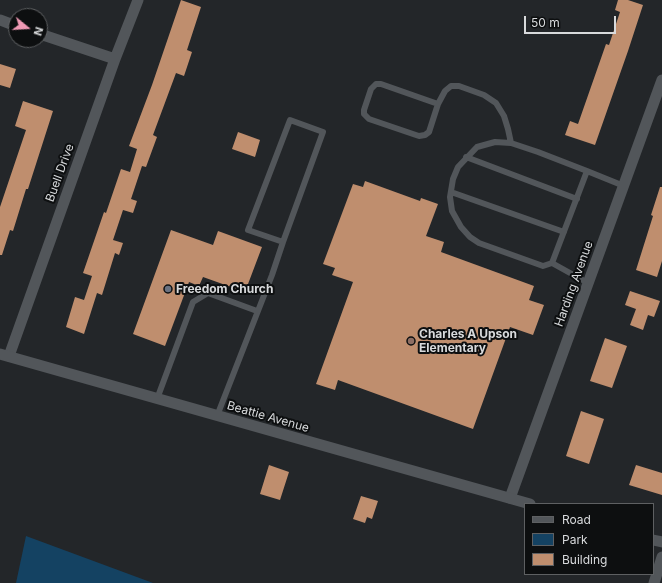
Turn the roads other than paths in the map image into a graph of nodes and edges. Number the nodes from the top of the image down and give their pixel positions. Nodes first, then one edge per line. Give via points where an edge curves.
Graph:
1 (138, 0) edge
2 (48, 37) edge
3 (115, 59) junction
4 (662, 80) edge
5 (438, 104) junction
6 (511, 143) junction
7 (466, 157) junction
8 (587, 172) junction
9 (624, 186) junction
10 (451, 192) junction
11 (577, 199) junction
12 (564, 232) junction
13 (284, 242) junction
14 (552, 264) junction
15 (588, 283) junction
16 (258, 311) junction
17 (4, 355) edge
18 (157, 399) junction
19 (217, 416) junction
20 (510, 498) junction
21 (527, 503) edge
22 (662, 556) edge
23 (654, 583) edge

1 - 3 street, Buell Drive
2 - 3 street
3 - 17 street, Buell Drive
4 - 9 street, Harding Avenue
5 - 5 lane via 429,132 419,136 369,119 364,114 371,89 376,84
5 - 6 lane via 451,86 459,86 484,95 496,103 504,116
6 - 7 lane via 495,142 477,147
6 - 8 lane
7 - 10 lane via 458,167
7 - 11 lane
8 - 9 lane
8 - 11 lane
9 - 15 street, Harding Avenue
10 - 12 lane
10 - 14 lane via 452,211 461,228 470,237 479,243 543,266
11 - 12 lane
12 - 14 lane
13 - 13 lane via 323,132 290,120 248,230
13 - 16 lane
14 - 15 lane
15 - 20 street, Harding Avenue
16 - 18 lane via 208,293 193,302
16 - 19 lane
17 - 18 street, Beattie Avenue
18 - 19 street, Beattie Avenue
19 - 20 street, Beattie Avenue
20 - 21 street, Beattie Avenue
22 - 23 street

